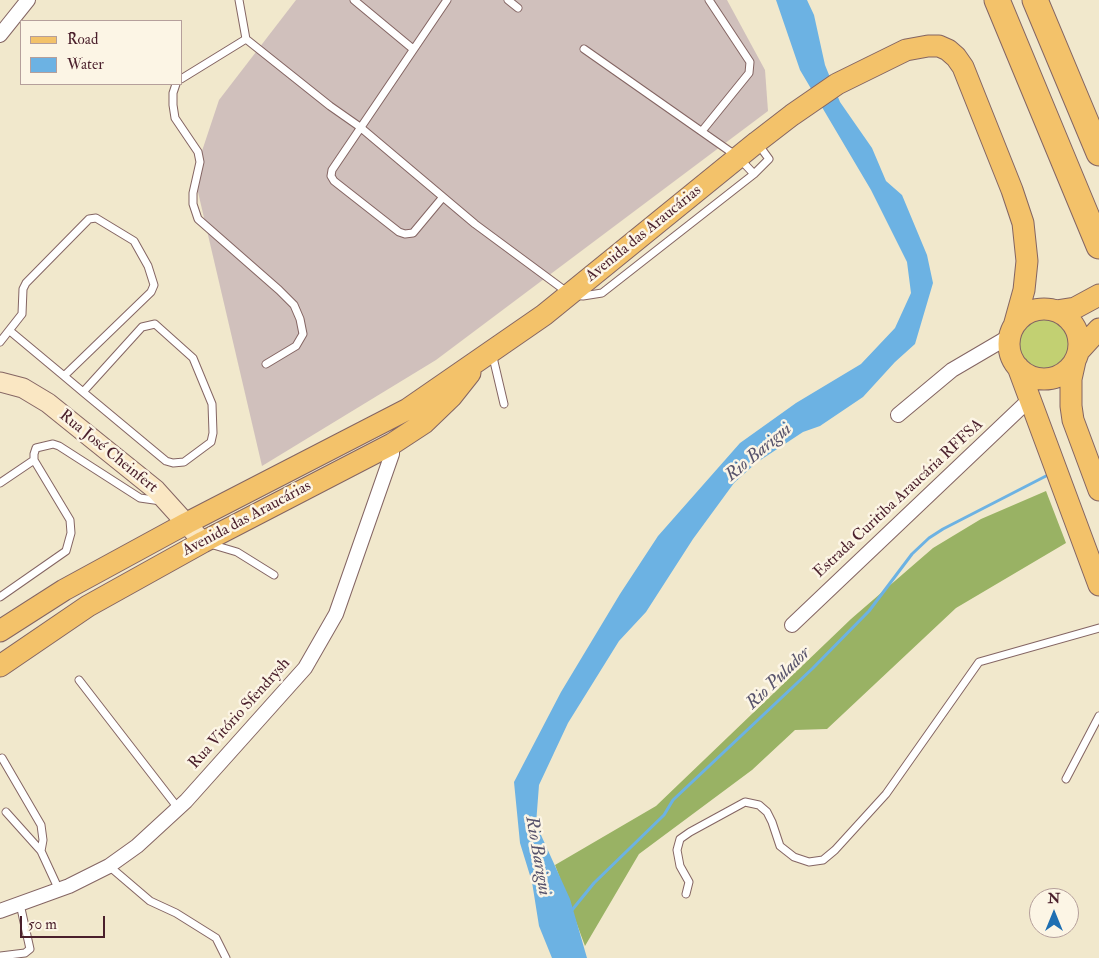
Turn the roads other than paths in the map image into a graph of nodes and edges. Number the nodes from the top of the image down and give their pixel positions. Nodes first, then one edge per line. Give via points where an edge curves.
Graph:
1 (28, 0) edge
2 (239, 0) edge
3 (354, 0) edge
4 (447, 0) edge
5 (508, 0) edge
6 (709, 0) edge
7 (997, 0) edge
8 (1035, 0) edge
9 (518, 8) dead end
10 (0, 35) edge
11 (246, 38) junction
12 (414, 49) junction
13 (584, 49) dead end
14 (182, 78) edge
15 (176, 85) edge
16 (360, 128) junction
17 (702, 131) junction
18 (757, 142) junction
19 (1099, 154) edge
20 (738, 157) junction
21 (754, 174) junction
22 (443, 197) junction
23 (1097, 241) edge
24 (1027, 261) junction
25 (571, 294) junction
26 (1099, 295) edge
27 (1052, 310) junction
28 (1099, 329) edge
29 (10, 331) junction
30 (1012, 331) junction
31 (0, 342) edge
32 (486, 355) junction
33 (1076, 356) junction
34 (266, 364) dead end
35 (1018, 367) junction
36 (64, 376) junction
37 (0, 382) edge
38 (83, 392) junction
39 (1030, 400) junction
40 (504, 404) dead end
41 (408, 409) junction
42 (898, 415) dead end
43 (392, 444) junction
44 (34, 460) junction
45 (0, 483) edge
46 (1099, 490) edge
47 (167, 501) junction
48 (187, 523) junction
49 (203, 542) junction
50 (274, 575) dead end
51 (1099, 585) edge
52 (0, 597) edge
53 (792, 625) dead end
54 (1099, 628) edge
55 (0, 631) edge
56 (0, 666) edge
57 (79, 680) dead end
58 (1099, 716) edge
59 (2, 758) dead end
60 (1066, 779) dead end
61 (178, 808) junction
62 (6, 812) dead end
63 (41, 851) junction
64 (109, 866) junction
65 (59, 890) junction
66 (686, 894) dead end
67 (20, 904) junction
68 (0, 911) edge
69 (0, 956) edge
70 (226, 958) edge

1 - 10 street
2 - 11 lane
3 - 12 lane
4 - 12 lane
5 - 9 lane
6 - 17 lane via 750,62 749,72
7 - 23 highway
8 - 19 highway
11 - 14 lane
11 - 16 lane
12 - 16 lane
13 - 17 lane
15 - 34 lane via 173,93 175,118 198,152 200,162 193,193 198,219 279,290 294,305 300,319 303,334 296,346
16 - 22 lane
16 - 22 lane via 332,170 334,181 405,234 413,233
17 - 20 lane
18 - 20 main road, Avenida das Araucárias
18 - 21 lane via 770,159
18 - 24 main road, Avenida das Araucárias via 837,84 906,50 939,46 956,57 963,67 1019,209
20 - 21 lane
20 - 25 main road, Avenida das Araucárias
21 - 25 lane via 602,293
22 - 25 lane
24 - 27 main road via 1041,302
24 - 30 main road via 1024,290
25 - 32 main road, Avenida das Araucárias
26 - 27 main road via 1075,308
27 - 30 main road via 1029,313
27 - 33 main road via 1065,316 1077,332
28 - 33 main road
29 - 31 lane
29 - 36 lane
29 - 36 lane via 22,314 26,282 89,219 96,218 134,241 153,278 151,292
30 - 35 main road via 1009,347
30 - 42 street via 952,370
32 - 40 lane
32 - 41 main road, Avenida das Araucárias
32 - 43 main road, Avenida das Araucárias via 438,410
33 - 35 main road via 1068,370 1048,379 1026,374
33 - 46 main road via 1070,392 1073,420
35 - 39 main road
36 - 38 lane
37 - 47 street, Rua José Cheinfert via 23,388 42,398
38 - 38 lane via 142,327 155,324 194,358 212,404 211,442 184,462 166,461
39 - 51 main road
39 - 53 street, Estrada Curitiba Araucária RFFSA
41 - 43 main road
41 - 48 main road, Avenida das Araucárias
43 - 49 main road, Avenida das Araucárias
43 - 61 street, Rua Vitório Sfendrysh via 392,454 336,614 305,668
44 - 45 lane
44 - 47 lane via 36,448 53,444 140,498
44 - 52 lane via 70,520 71,533 66,551
47 - 48 street, Rua José Cheinfert
48 - 49 street, Rua José Cheinfert
48 - 55 main road, Avenida das Araucárias via 64,590
49 - 50 lane via 237,552
49 - 56 main road, Avenida das Araucárias via 88,606
54 - 66 lane via 979,662 886,794 823,860 809,862 794,857 780,846 767,812 759,805 745,802 690,832 680,839 676,850 689,882
57 - 61 lane
58 - 60 lane
59 - 63 lane via 41,825
61 - 64 street, Rua Vitório Sfendrysh via 137,846
62 - 63 lane
63 - 65 lane
64 - 65 street, Rua Vitório Sfendrysh
64 - 70 lane via 150,901 216,938
65 - 67 street, Rua Vitório Sfendrysh
67 - 68 street, Rua Vitório Sfendrysh
67 - 69 lane via 30,949 25,953

